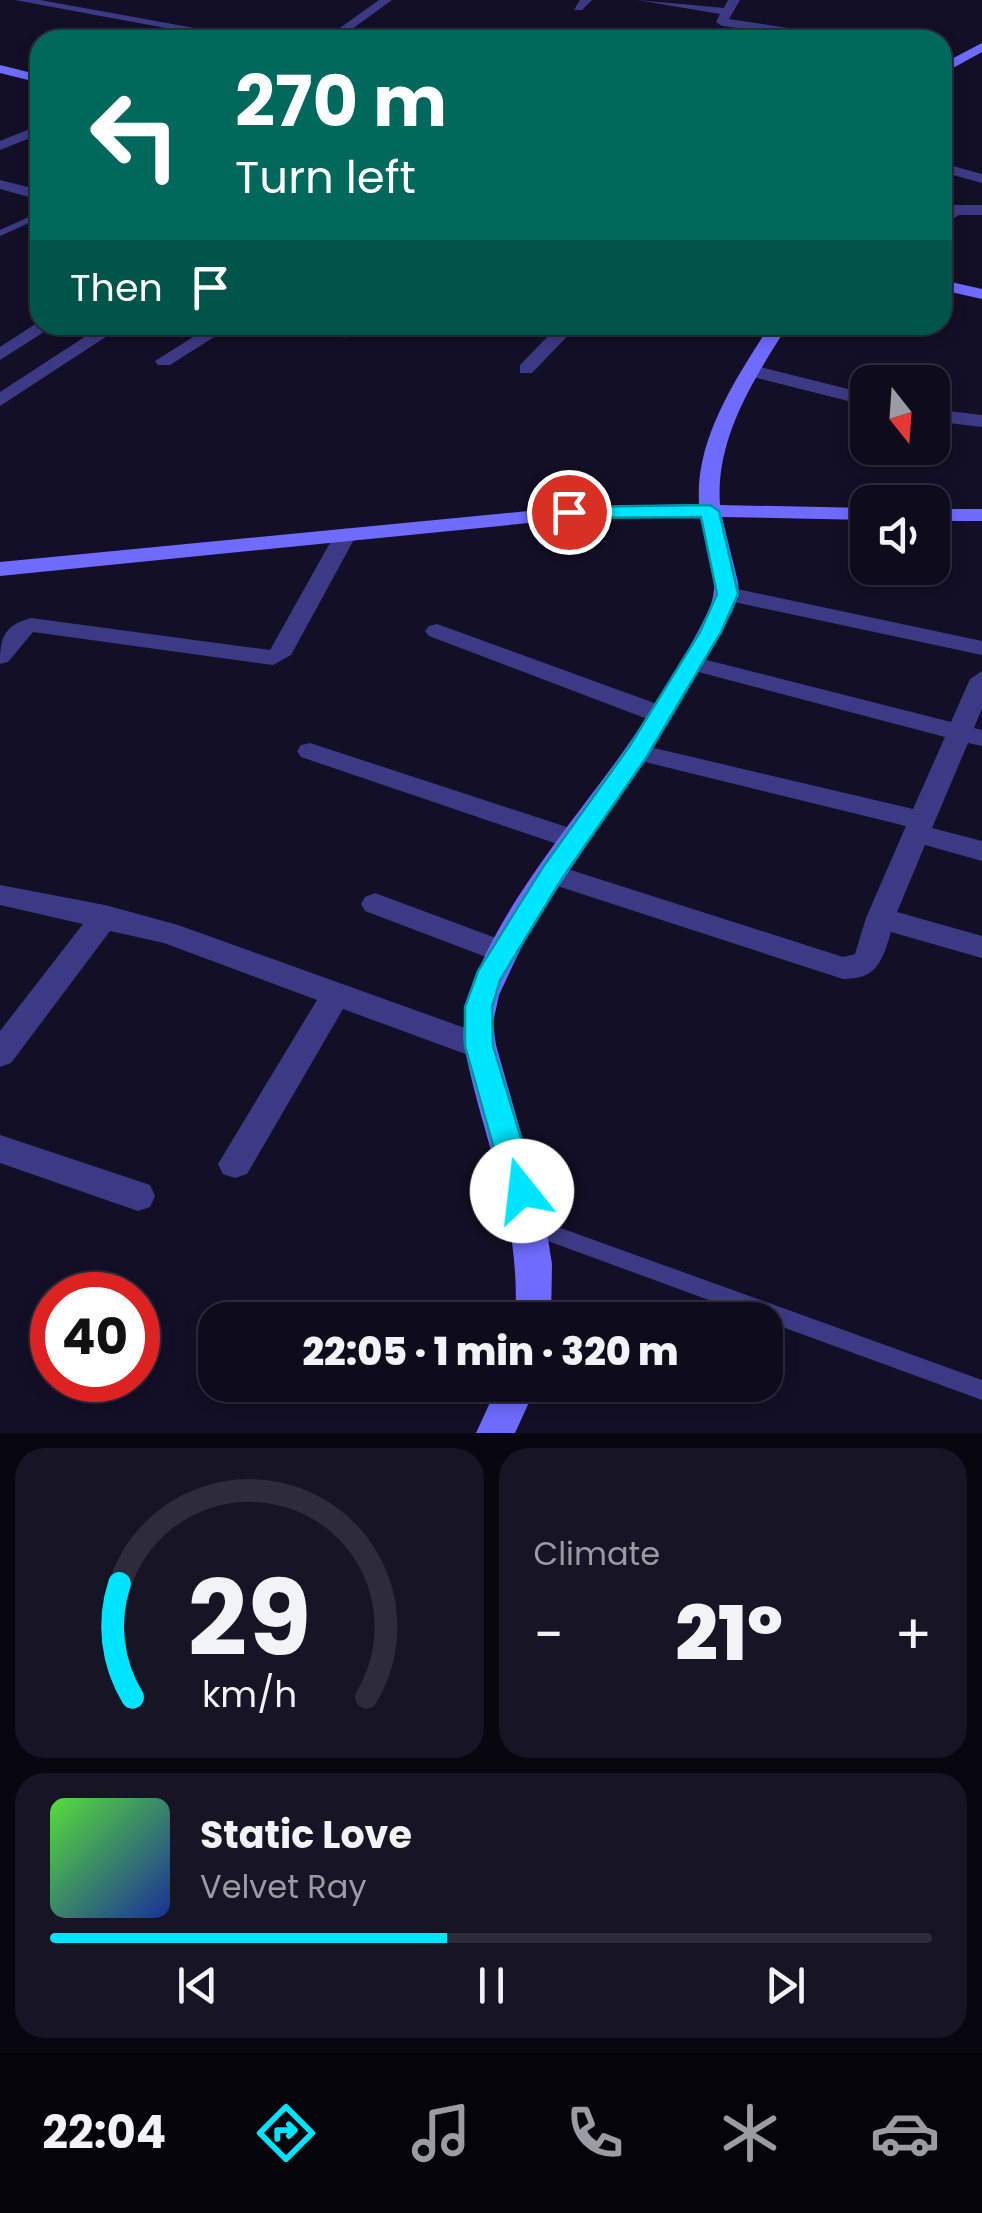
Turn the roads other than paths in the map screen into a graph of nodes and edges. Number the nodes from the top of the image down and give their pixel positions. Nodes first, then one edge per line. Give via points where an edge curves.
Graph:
1 (21, 0) edge
2 (82, 0) edge
3 (386, 0) edge
4 (643, 0) edge
5 (731, 6) edge
6 (67, 8) junction
7 (189, 30) edge
8 (343, 30) edge
9 (786, 30) edge
10 (982, 33) edge
11 (982, 46) edge
12 (952, 50) edge
13 (952, 64) edge
14 (0, 72) edge
15 (30, 80) edge
16 (30, 133) edge
17 (0, 146) edge
18 (952, 171) edge
19 (982, 179) edge
20 (0, 184) edge
21 (30, 192) edge
22 (982, 210) edge
23 (952, 212) edge
24 (30, 220) edge
25 (0, 233) edge
26 (952, 288) edge
27 (952, 294) edge
28 (982, 298) edge
29 (31, 335) edge
30 (99, 335) edge
31 (208, 335) edge
32 (559, 335) edge
33 (773, 335) edge
34 (0, 355) edge
35 (164, 362) dead end
36 (526, 369) dead end
37 (752, 371) junction
38 (850, 396) edge
39 (0, 400) edge
40 (950, 418) edge
41 (982, 422) edge
42 (710, 511) junction
43 (850, 514) edge
44 (950, 515) edge
45 (982, 516) edge
46 (346, 534) junction
47 (0, 568) edge
48 (728, 594) junction
49 (436, 631) dead end
50 (982, 648) edge
51 (0, 657) edge
52 (691, 663) junction
53 (982, 679) edge
54 (659, 714) junction
55 (971, 735) edge
56 (310, 750) dead end
57 (637, 752) junction
58 (919, 827) junction
59 (575, 840) junction
60 (982, 851) edge
61 (552, 874) junction
62 (0, 895) edge
63 (375, 904) dead end
64 (105, 916) junction
65 (880, 918) junction
66 (982, 947) edge
67 (502, 952) junction
68 (336, 996) junction
69 (479, 1046) junction
70 (0, 1054) edge
71 (0, 1150) edge
72 (235, 1164) dead end
73 (138, 1196) dead end
74 (532, 1227) junction
75 (534, 1302) edge
76 (982, 1390) edge
77 (510, 1402) edge
78 (495, 1433) edge

1 - 6 street
2 - 6 street
3 - 8 street
4 - 5 street
5 - 9 street via 722,22
6 - 7 street
10 - 12 street
11 - 13 street
14 - 15 street
16 - 17 street
18 - 19 street
20 - 21 street
22 - 23 street
24 - 25 lane
26 - 28 street
27 - 28 street
29 - 34 street
30 - 39 street
31 - 35 street
32 - 36 street
33 - 37 street
37 - 38 street
37 - 42 street via 716,447
40 - 41 street
42 - 43 street
42 - 46 street via 569,512
42 - 48 street
44 - 45 street
46 - 47 street
46 - 51 street via 273,658 31,625 20,629
48 - 50 street
48 - 52 street
49 - 54 street
52 - 54 street
52 - 55 street
53 - 55 street
54 - 57 street
55 - 58 street
56 - 59 street
57 - 58 street
57 - 59 street
58 - 60 street
58 - 65 street
59 - 61 street
61 - 65 street via 843,968 865,965
61 - 67 street
62 - 64 street
63 - 67 street
64 - 68 street
64 - 70 street
65 - 66 street
67 - 69 street via 478,1007
68 - 69 street
68 - 72 street
69 - 74 street
71 - 73 street
74 - 75 street
74 - 76 lane
77 - 78 street

